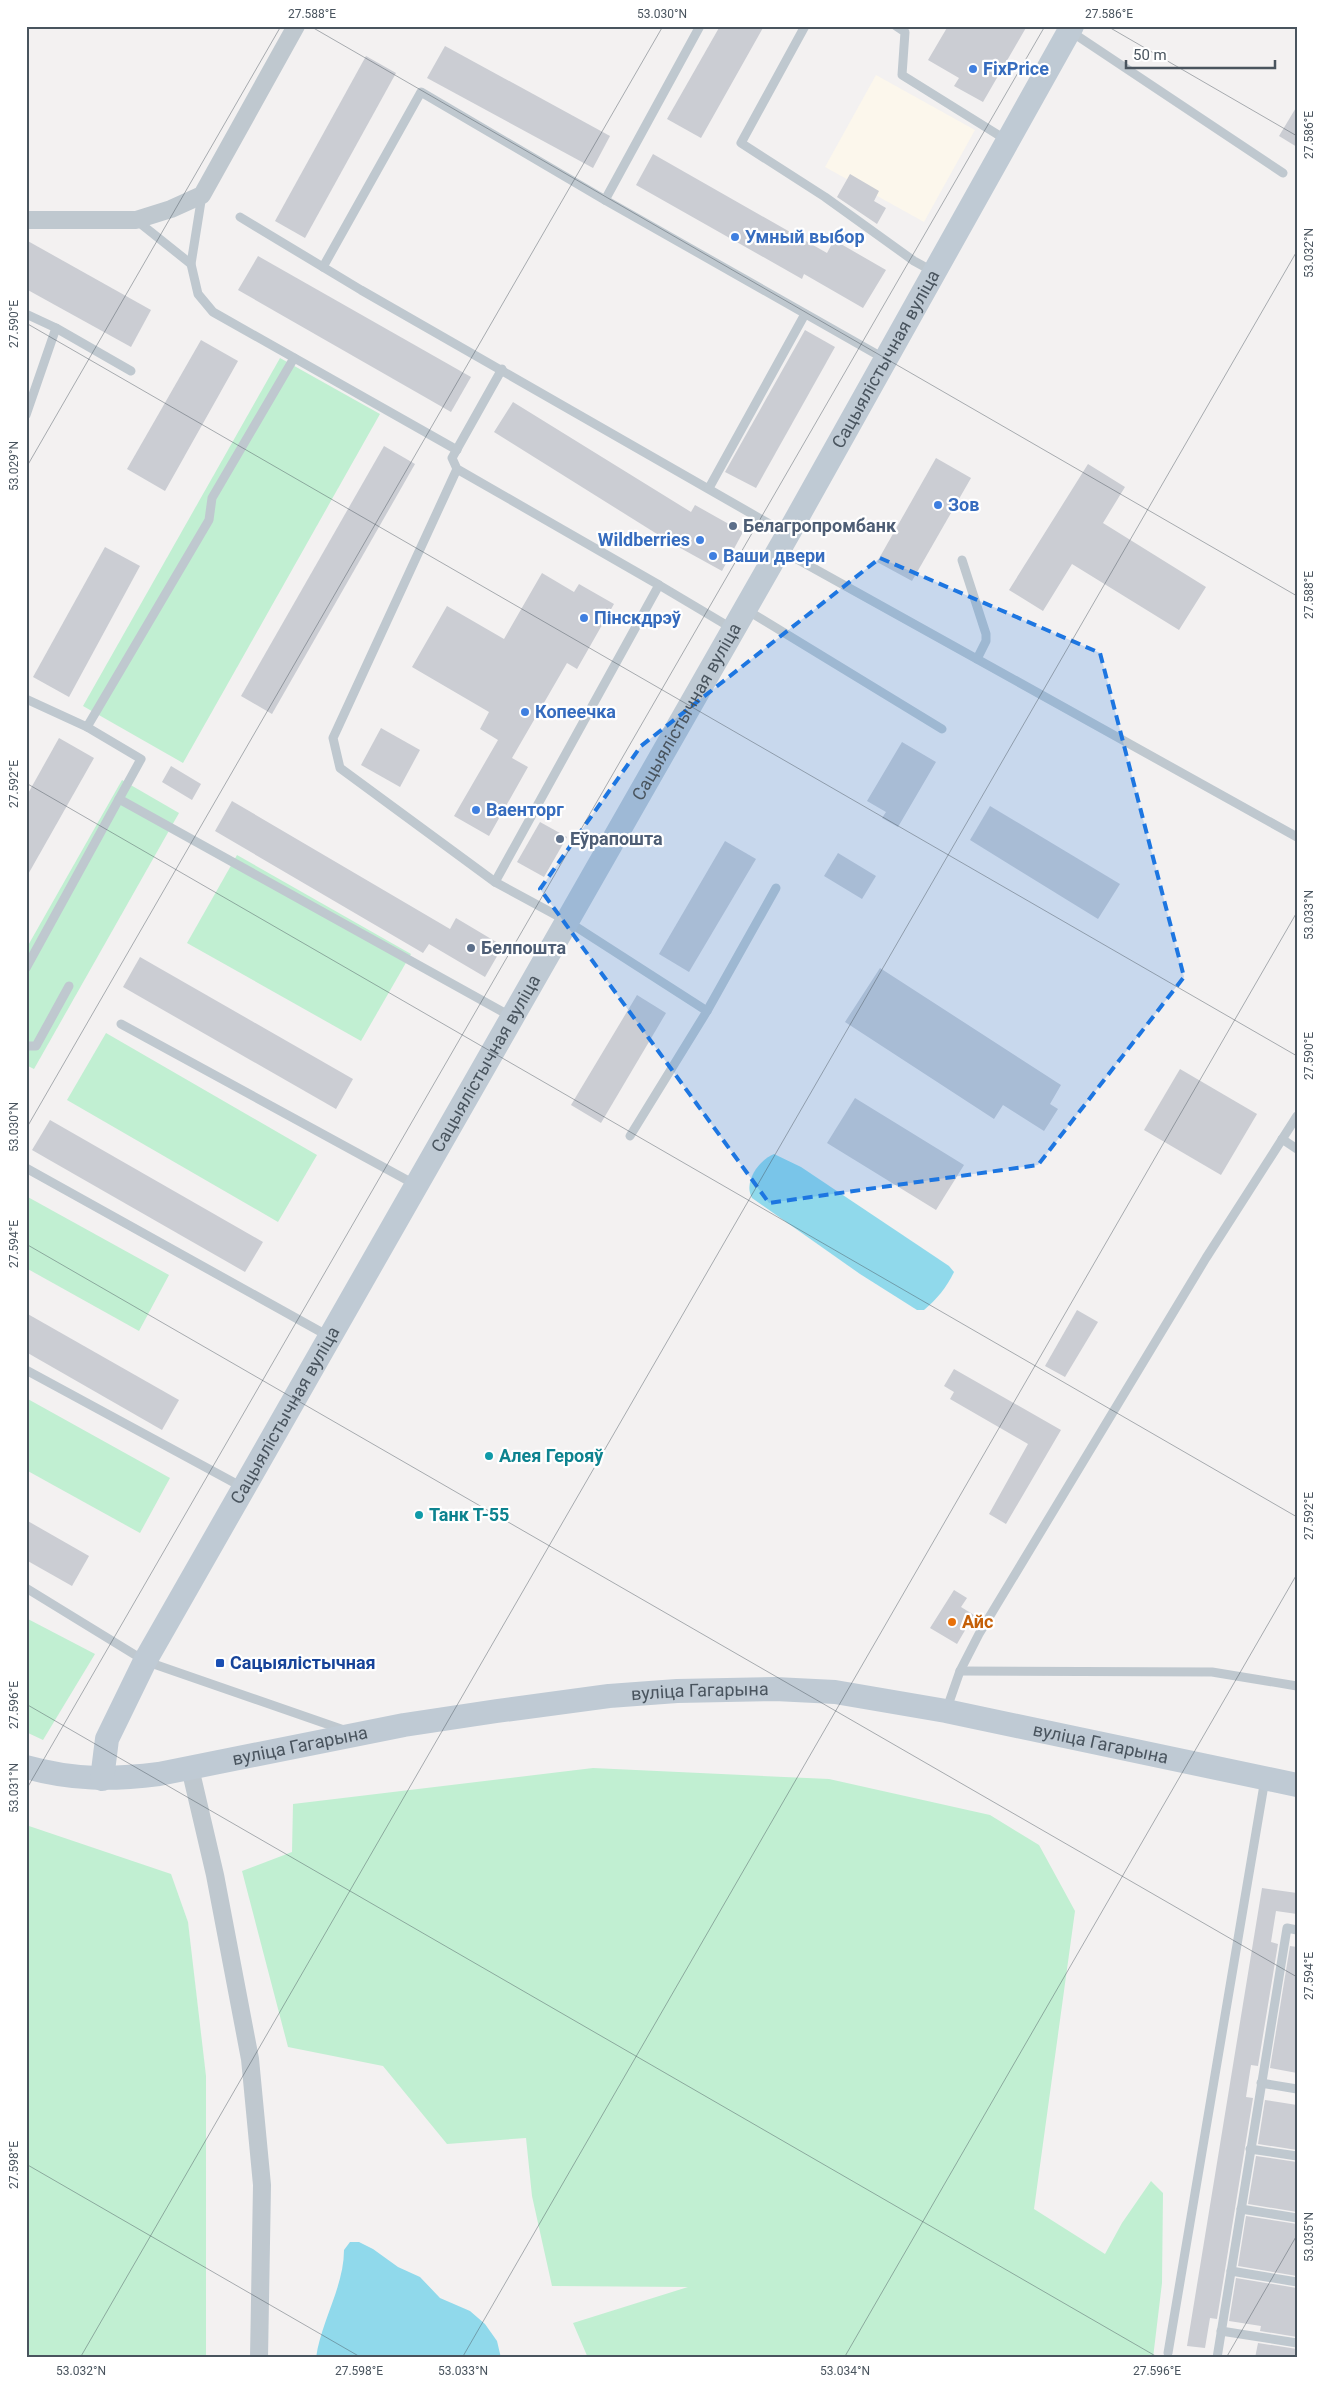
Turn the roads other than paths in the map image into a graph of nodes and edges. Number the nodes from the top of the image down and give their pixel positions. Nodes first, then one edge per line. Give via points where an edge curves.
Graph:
1 (296, 26) edge
2 (700, 26) edge
3 (805, 26) edge
4 (896, 26) edge
5 (1071, 28) edge
6 (1008, 141) junction
7 (1283, 173) dead end
8 (202, 195) junction
9 (606, 200) junction
10 (240, 217) dead end
11 (26, 220) edge
12 (136, 220) junction
13 (191, 264) junction
14 (323, 267) junction
15 (934, 272) junction
16 (26, 314) edge
17 (805, 314) junction
18 (56, 328) junction
19 (294, 358) junction
20 (885, 360) junction
21 (502, 369) junction
22 (131, 371) dead end
23 (26, 415) edge
24 (457, 450) junction
25 (457, 469) junction
26 (709, 488) junction
27 (783, 541) junction
28 (962, 560) dead end
29 (659, 585) junction
30 (745, 609) junction
31 (733, 629) junction
32 (977, 659) junction
33 (26, 699) edge
34 (87, 727) junction
35 (942, 729) dead end
36 (119, 799) junction
37 (1297, 837) edge
38 (495, 882) junction
39 (776, 888) dead end
40 (567, 921) junction
41 (26, 968) edge
42 (68, 986) dead end
43 (707, 1011) junction
44 (513, 1017) junction
45 (121, 1024) dead end
46 (26, 1046) edge
47 (1297, 1116) edge
48 (630, 1136) dead end
49 (1282, 1139) junction
50 (1297, 1148) edge
51 (26, 1168) edge
52 (416, 1185) junction
53 (330, 1337) junction
54 (26, 1370) edge
55 (244, 1488) junction
56 (26, 1588) edge
57 (145, 1661) junction
58 (960, 1671) junction
59 (1297, 1686) edge
60 (946, 1711) junction
61 (356, 1734) junction
62 (26, 1767) edge
63 (190, 1768) junction
64 (102, 1779) junction
65 (1265, 1779) junction
66 (1297, 1785) edge
67 (1297, 1930) edge
68 (1261, 2083) junction
69 (1297, 2089) edge
70 (1250, 2149) junction
71 (1297, 2156) edge
72 (1241, 2209) junction
73 (1297, 2218) edge
74 (1231, 2271) junction
75 (1297, 2282) edge
76 (1221, 2331) junction
77 (1297, 2343) edge
78 (1168, 2353) dead end
79 (259, 2358) edge
80 (1217, 2358) edge

1 - 8 street
2 - 9 lane
3 - 15 lane via 741,143
4 - 6 lane via 906,32 902,75
5 - 6 main road, Сацыялістычная вуліца
5 - 7 lane
6 - 15 main road, Сацыялістычная вуліца
8 - 12 street
8 - 13 lane
9 - 14 lane via 421,92
9 - 17 lane
10 - 14 lane
11 - 12 street
12 - 13 lane
13 - 19 lane via 198,294 213,312
14 - 21 lane
15 - 20 main road, Сацыялістычная вуліца
16 - 18 lane
17 - 20 lane
17 - 26 lane
18 - 22 lane
18 - 23 lane
19 - 24 lane
19 - 34 lane via 212,498 209,520
20 - 27 main road, Сацыялістычная вуліца
21 - 24 lane
21 - 26 lane
24 - 25 lane via 452,458
25 - 29 lane
25 - 38 lane via 333,738 340,768
26 - 27 lane
27 - 30 main road, Сацыялістычная вуліца
27 - 32 lane
28 - 32 lane via 986,634
29 - 31 lane
29 - 38 lane
30 - 31 main road, Сацыялістычная вуліца
30 - 35 lane
31 - 40 main road, Сацыялістычная вуліца
32 - 37 lane
33 - 34 lane
34 - 36 lane via 141,759
36 - 41 lane
36 - 44 lane
38 - 40 lane
39 - 43 lane
40 - 43 lane
40 - 44 main road, Сацыялістычная вуліца
42 - 46 lane via 36,1046
43 - 48 lane
44 - 52 main road, Сацыялістычная вуліца
45 - 52 lane
47 - 49 lane
49 - 50 lane
49 - 58 lane via 1170,1318 979,1634
51 - 53 lane
52 - 53 main road, Сацыялістычная вуліца
53 - 55 main road, Сацыялістычная вуліца
54 - 55 lane
55 - 57 main road, Сацыялістычная вуліца
56 - 57 lane
57 - 61 lane
57 - 64 main road, Сацыялістычная вуліца via 107,1739
58 - 59 lane via 1212,1672
58 - 60 lane
60 - 61 main road, вуліца Гагарына via 835,1692 775,1689 677,1691 609,1696 497,1711
60 - 65 main road, вуліца Гагарына
61 - 63 main road, вуліца Гагарына
62 - 64 main road via 52,1774
63 - 64 main road, вуліца Гагарына
63 - 79 street via 215,1875 250,2059 262,2185
65 - 66 main road, вуліца Гагарына
65 - 78 lane
67 - 68 lane via 1287,1928
68 - 69 lane
68 - 70 lane
70 - 71 lane
70 - 72 lane
72 - 73 lane
72 - 74 lane
74 - 75 lane
74 - 76 lane
76 - 77 lane
76 - 80 lane

